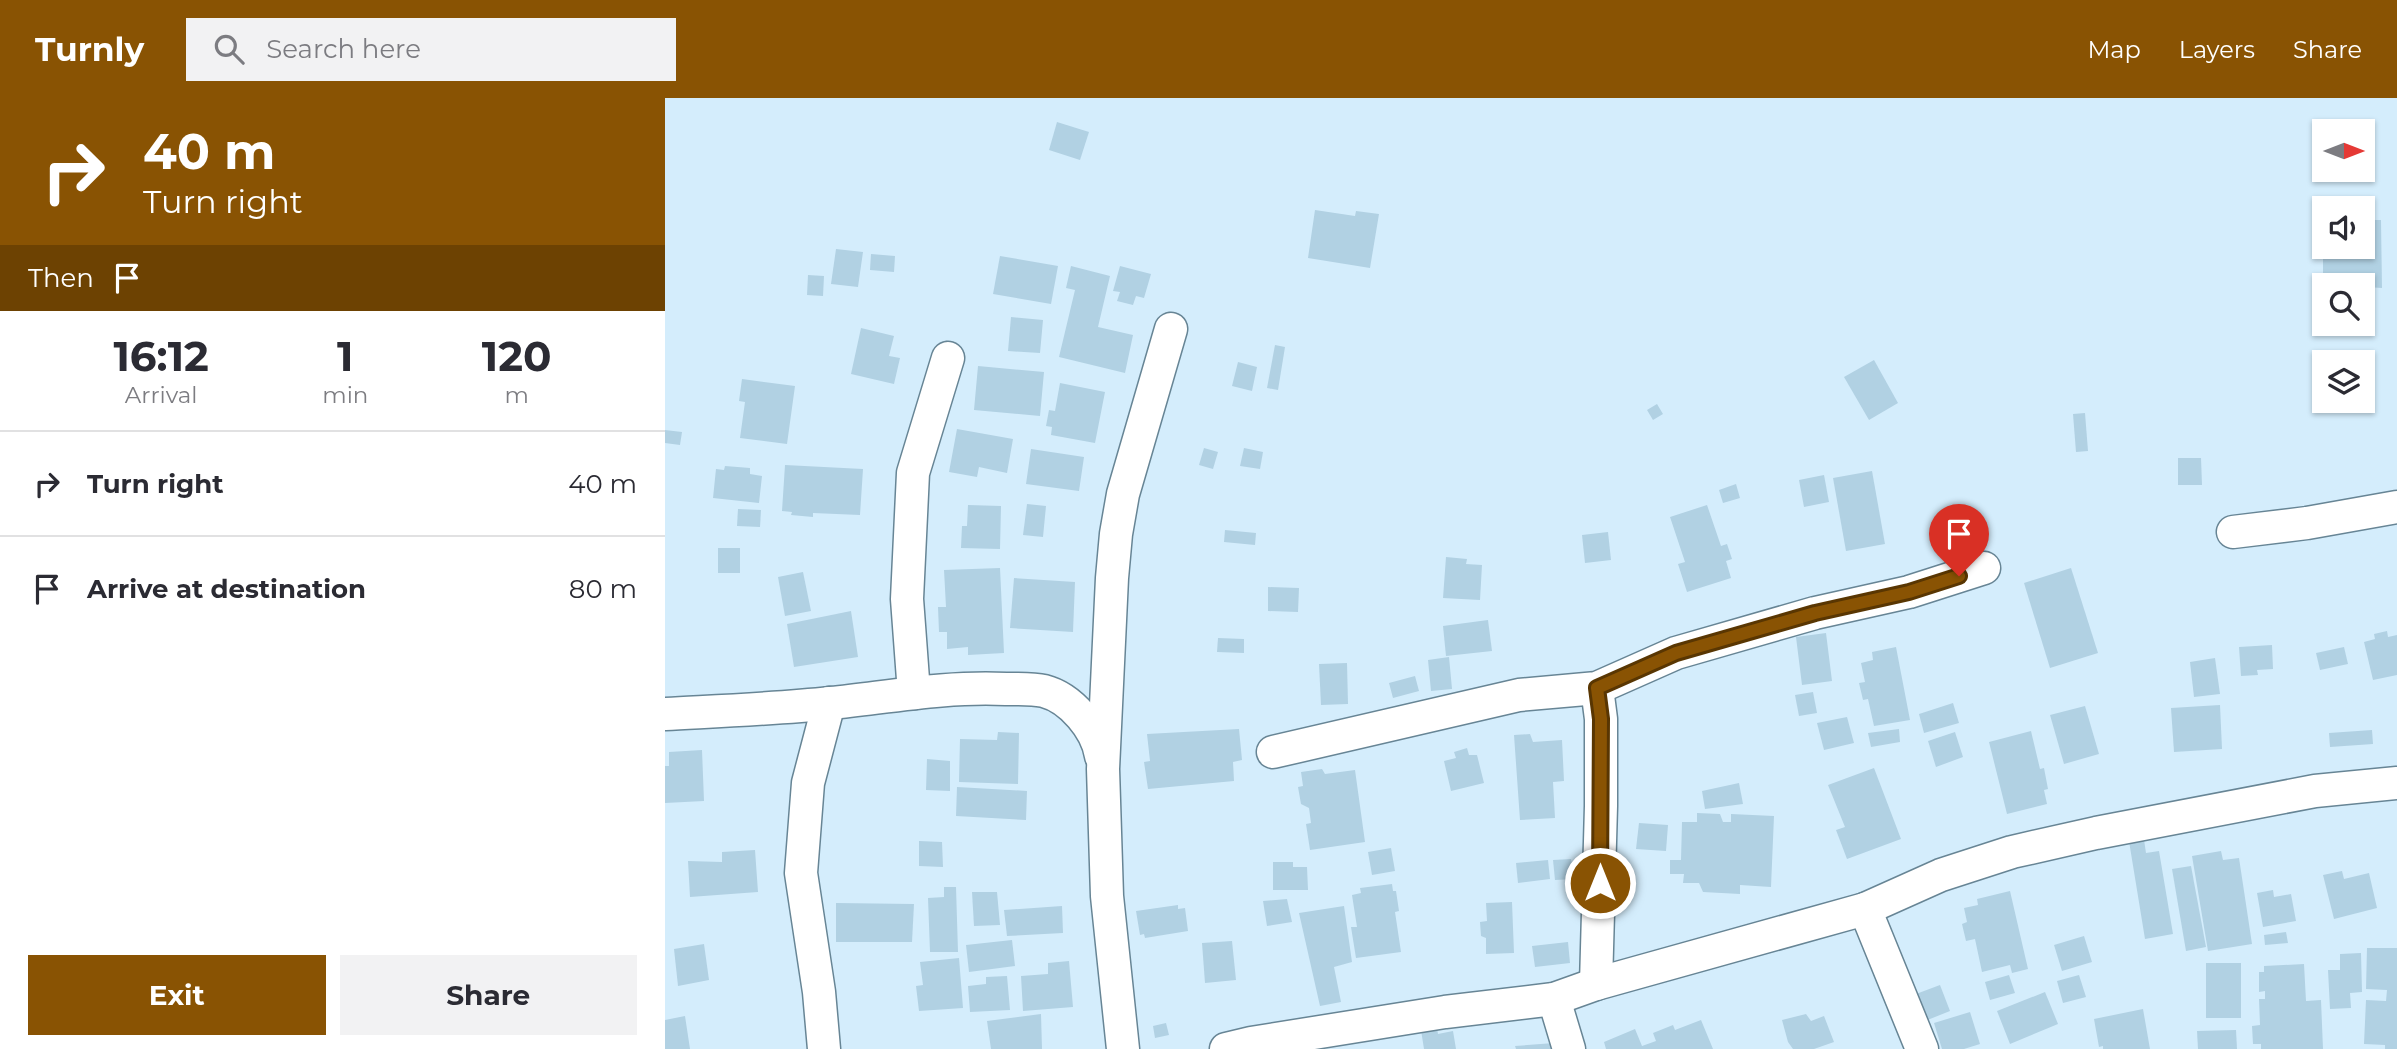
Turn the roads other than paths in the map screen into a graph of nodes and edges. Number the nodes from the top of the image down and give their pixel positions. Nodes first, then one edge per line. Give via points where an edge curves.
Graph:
1 (1171, 329) dead end
2 (948, 358) dead end
3 (2397, 507) edge
4 (2233, 532) dead end
5 (1984, 568) dead end
6 (1597, 688) junction
7 (913, 693) junction
8 (829, 703) junction
9 (665, 714) edge
10 (1273, 752) dead end
11 (1103, 769) junction
12 (2397, 783) edge
13 (1865, 909) junction
14 (1597, 984) junction
15 (1554, 999) junction
16 (824, 1049) edge
17 (1123, 1049) edge
18 (1226, 1049) edge
19 (1569, 1049) edge
20 (1922, 1049) edge

1 - 11 street via 1123,494 1116,534
2 - 7 street via 913,473 907,599
3 - 4 street
5 - 6 street via 1676,653
6 - 10 street via 1519,695
6 - 14 street via 1601,806
7 - 8 street
7 - 11 street via 1000,689 1055,695 1087,723 1101,751
8 - 9 street
8 - 16 street via 808,783 801,873
11 - 17 street via 1107,896
12 - 13 street via 2302,793 2012,852 1941,875
13 - 14 street
13 - 20 street
14 - 15 street
15 - 18 street via 1445,1012
15 - 19 street

